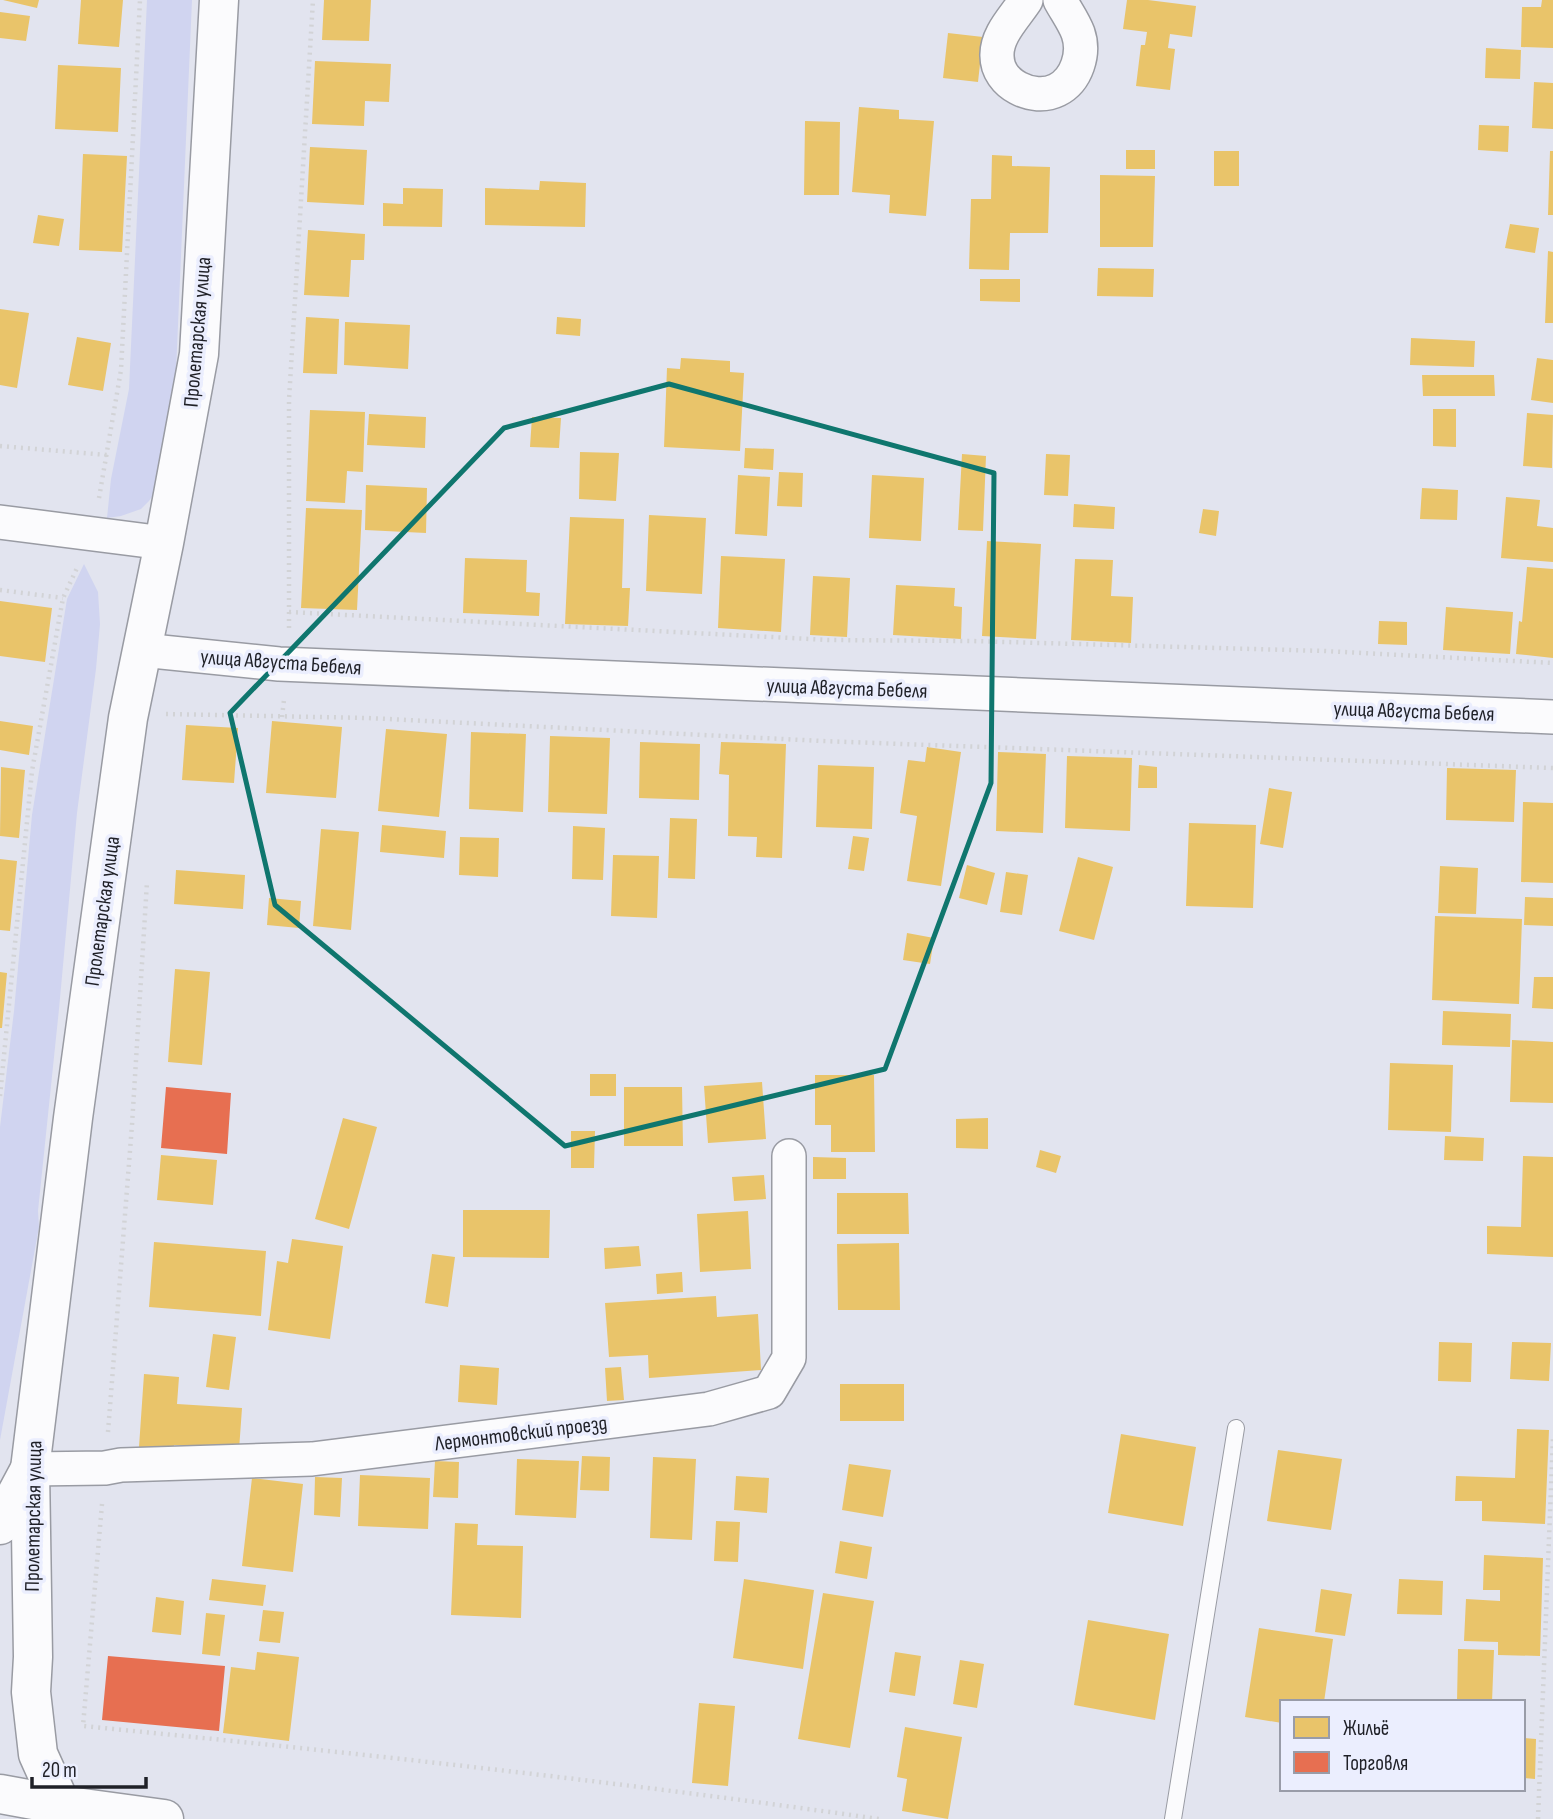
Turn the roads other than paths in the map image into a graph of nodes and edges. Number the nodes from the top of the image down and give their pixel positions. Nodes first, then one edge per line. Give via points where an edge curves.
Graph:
1 (219, 0) edge
2 (1026, 0) edge
3 (1060, 0) edge
4 (0, 522) edge
5 (164, 543) junction
6 (142, 650) junction
7 (1553, 717) edge
8 (789, 1156) dead end
9 (1236, 1428) dead end
10 (30, 1469) junction
11 (0, 1525) edge
12 (0, 1794) edge
13 (65, 1812) edge
14 (164, 1819) edge
15 (1172, 1819) edge

1 - 5 main road, Пролетарская улица via 199,354
2 - 3 street via 1001,36 996,56 1001,74 1010,84 1040,93 1057,90 1072,77 1080,58 1079,35
4 - 5 street
5 - 6 main road, Пролетарская улица
6 - 7 street, улица Августа Бебеля via 287,665
6 - 10 main road, Пролетарская улица via 128,718 75,1105
8 - 10 street, Лермонтовский проезд via 789,1358 769,1392 709,1409 312,1459
9 - 15 lane
10 - 11 main road
10 - 13 main road, Пролетарская улица via 31,1692 38,1754
12 - 13 main road
13 - 14 main road

